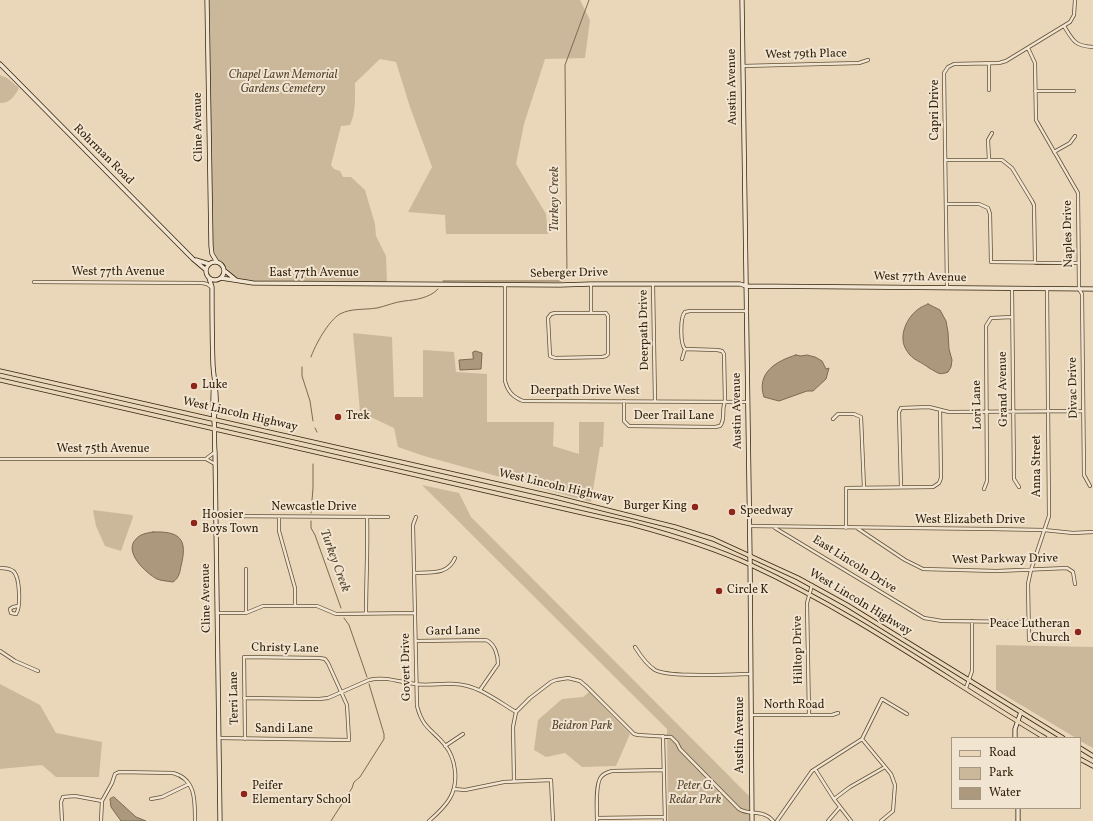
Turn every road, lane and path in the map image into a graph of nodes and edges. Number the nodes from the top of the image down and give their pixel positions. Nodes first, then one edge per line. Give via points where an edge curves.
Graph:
1 (207, 0) edge
2 (742, 0) edge
3 (1074, 0) edge
4 (1064, 26) junction
5 (1093, 47) edge
6 (1028, 48) junction
7 (868, 60) dead end
8 (989, 63) junction
9 (0, 64) edge
10 (743, 66) junction
11 (989, 90) dead end
12 (1035, 91) junction
13 (1074, 91) dead end
14 (992, 133) dead end
15 (1075, 136) dead end
16 (1054, 152) junction
17 (945, 160) junction
18 (989, 160) junction
19 (946, 204) junction
20 (212, 254) junction
21 (193, 259) junction
22 (217, 262) junction
23 (1035, 263) junction
24 (1079, 263) junction
25 (209, 264) junction
26 (206, 270) junction
27 (224, 271) junction
28 (209, 277) junction
29 (220, 279) junction
30 (237, 280) junction
31 (34, 282) dead end
32 (202, 283) junction
33 (653, 283) junction
34 (392, 284) joint
35 (591, 284) junction
36 (505, 285) junction
37 (746, 286) junction
38 (212, 287) junction
39 (947, 288) junction
40 (1012, 289) junction
41 (1047, 289) junction
42 (1080, 289) junction
43 (1093, 289) edge
44 (747, 310) junction
45 (592, 313) junction
46 (1012, 317) junction
47 (685, 349) junction
48 (682, 359) dead end
49 (0, 371) edge
50 (0, 380) edge
51 (624, 401) junction
52 (655, 401) junction
53 (725, 402) junction
54 (748, 402) junction
55 (940, 410) junction
56 (1048, 411) junction
57 (1083, 411) junction
58 (987, 412) junction
59 (1013, 412) junction
60 (833, 419) dead end
61 (214, 420) junction
62 (214, 428) junction
63 (215, 452) junction
64 (0, 459) edge
65 (206, 459) junction
66 (215, 464) junction
67 (1090, 486) dead end
68 (901, 487) junction
69 (1019, 487) dead end
70 (864, 488) junction
71 (984, 489) dead end
72 (215, 516) junction
73 (279, 517) junction
74 (368, 517) junction
75 (416, 517) dead end
76 (388, 518) dead end
77 (750, 526) junction
78 (775, 527) junction
79 (846, 528) junction
80 (857, 528) junction
81 (1044, 530) junction
82 (1093, 532) edge
83 (750, 555) junction
84 (455, 558) dead end
85 (750, 564) junction
86 (0, 568) edge
87 (246, 569) dead end
88 (1031, 570) junction
89 (414, 573) junction
90 (1075, 584) dead end
91 (812, 585) junction
92 (809, 594) junction
93 (18, 606) dead end
94 (295, 606) junction
95 (217, 613) junction
96 (246, 613) junction
97 (366, 613) junction
98 (415, 614) junction
99 (972, 621) junction
100 (1029, 622) junction
101 (1029, 640) dead end
102 (416, 641) junction
103 (635, 647) dead end
104 (0, 651) edge
105 (244, 657) joint
106 (38, 671) dead end
107 (751, 674) junction
108 (969, 681) junction
109 (416, 684) junction
110 (966, 688) junction
111 (480, 690) junction
112 (342, 692) junction
113 (244, 698) junction
114 (516, 712) junction
115 (1021, 712) junction
116 (838, 713) dead end
117 (908, 714) dead end
118 (751, 715) junction
119 (809, 715) junction
120 (1017, 721) junction
121 (463, 734) dead end
122 (663, 736) junction
123 (1015, 737) edge
124 (1043, 737) edge
125 (1061, 737) edge
126 (219, 738) junction
127 (245, 739) junction
128 (862, 739) junction
129 (445, 746) junction
130 (1081, 749) edge
131 (1093, 756) edge
132 (1081, 760) edge
133 (1093, 766) edge
134 (885, 767) junction
135 (815, 769) junction
136 (664, 770) junction
137 (514, 781) junction
138 (190, 784) junction
139 (454, 789) junction
140 (151, 799) dead end
141 (834, 799) junction
142 (102, 801) junction
143 (840, 807) junction
144 (1018, 809) edge
145 (752, 812) junction
146 (664, 817) junction
147 (597, 820) edge
148 (62, 821) edge
149 (101, 821) edge
150 (195, 821) edge
151 (220, 821) edge
152 (430, 821) edge
153 (553, 821) edge
154 (664, 821) edge
155 (752, 821) edge
156 (773, 821) edge
157 (777, 821) edge
158 (828, 821) edge
159 (851, 821) edge
160 (881, 821) edge
161 (1018, 821) edge

1 - 20 street, Cline Avenue
2 - 10 street, Austin Avenue
3 - 4 street, Capri Drive via 1074,15
4 - 5 street via 1076,44
4 - 6 street, Capri Drive
6 - 8 street, Capri Drive via 1003,62
6 - 12 street, Naples Drive via 1035,62
7 - 10 street, West 79th Place via 859,63
8 - 11 street
8 - 17 street, Capri Drive via 954,64 944,73
9 - 21 street, Rohrman Road
10 - 37 street, Austin Avenue
12 - 13 street
12 - 16 street, Naples Drive via 1036,120
14 - 18 street via 988,140
15 - 16 street via 1070,143
16 - 24 street, Naples Drive via 1078,193
17 - 18 street
17 - 19 street, Capri Drive
18 - 23 street via 1002,160 1010,164 1032,201
19 - 23 street via 979,204 988,208 991,262
19 - 39 street, Capri Drive
20 - 22 street, Cline Avenue
20 - 25 street, Cline Avenue
21 - 25 street, Rohrman Road
21 - 26 street, Rohrman Road
22 - 25 street
22 - 27 street via 222,265
23 - 24 street
24 - 42 street, Naples Drive
25 - 26 street
26 - 28 street
27 - 29 street
27 - 30 street, East 77th Avenue
28 - 29 street via 213,280
28 - 32 street
28 - 38 street, Cline Avenue
29 - 30 street, East 77th Avenue
29 - 38 street
30 - 34 street, East 77th Avenue via 253,283
31 - 32 street, West 77th Avenue
32 - 38 street, West 77th Avenue
33 - 35 street, Seberger Drive
33 - 37 street, Seberger Drive
33 - 52 street, Deerpath Drive
34 - 36 street, Seberger Drive
35 - 36 street, Seberger Drive
35 - 45 street
36 - 51 street, Deerpath Drive West via 505,381 513,396 523,401
37 - 39 street, West 77th Avenue
37 - 44 street, Austin Avenue
38 - 61 street, Cline Avenue via 216,400
39 - 40 street, West 77th Avenue
40 - 41 street, West 77th Avenue
40 - 46 street, Grand Avenue
41 - 42 street, West 77th Avenue
41 - 56 street, Anna Street
42 - 43 street, West 77th Avenue
42 - 57 street, Divac Drive
44 - 47 street via 685,312 682,318 682,344
44 - 54 street, Austin Avenue
45 - 45 street via 551,314 548,318 550,356 606,356 608,316 606,313
46 - 58 street, Lori Lane via 992,318 986,326
46 - 59 street, Grand Avenue
47 - 48 street
47 - 53 street via 722,351
49 - 61 main road, West Lincoln Highway
50 - 62 main road, West Lincoln Highway
51 - 52 street, Deerpath Drive West
51 - 53 street, Deer Trail Lane via 624,421 632,427 717,427 723,422
52 - 53 street, Deerpath Drive West
53 - 54 street, Deerpath Drive West
54 - 77 street, Austin Avenue
55 - 58 street
55 - 68 street via 939,483 933,486
55 - 68 street via 929,407 901,408
56 - 57 street
56 - 59 street
56 - 81 street, Anna Street via 1049,516
57 - 67 street, Divac Drive via 1084,475
58 - 59 street
58 - 71 street, Lori Lane via 987,481
59 - 69 street, Grand Avenue via 1014,479
60 - 70 street via 838,414 857,414 861,417
61 - 62 street, Cline Avenue
61 - 83 main road, West Lincoln Highway via 675,526
62 - 63 street, Cline Avenue
62 - 85 main road, West Lincoln Highway via 631,524
63 - 65 street
63 - 66 street, Cline Avenue
64 - 65 street, West 75th Avenue
65 - 66 street, West 75th Avenue
66 - 72 street, Cline Avenue
68 - 70 street
70 - 79 street via 846,488
72 - 73 street, Newcastle Drive
72 - 95 street, Cline Avenue
73 - 74 street, Newcastle Drive
73 - 94 street via 279,531 295,588
74 - 76 street, Newcastle Drive
74 - 97 street
75 - 89 street, Govert Drive via 413,525
77 - 78 street, West Elizabeth Drive
77 - 83 street, Austin Avenue
78 - 79 street, West Elizabeth Drive
78 - 99 street, East Lincoln Drive via 924,618
79 - 80 street, West Elizabeth Drive
80 - 81 street, West Elizabeth Drive
80 - 88 street, West Parkway Drive via 923,569
81 - 82 street, West Elizabeth Drive
81 - 88 street, Anna Street
83 - 85 street, Austin Avenue
83 - 91 main road, West Lincoln Highway
84 - 89 street via 453,564 439,572
85 - 92 main road, West Lincoln Highway
85 - 107 street, Austin Avenue
86 - 93 street via 12,570 16,574
87 - 96 street
88 - 90 street, West Parkway Drive via 1067,568 1073,572
88 - 100 street, Anna Street via 1028,584
89 - 98 street, Govert Drive
91 - 92 street, Hilltop Drive
91 - 108 main road, West Lincoln Highway
92 - 110 main road, West Lincoln Highway
92 - 119 street, Hilltop Drive
94 - 96 street via 263,606
94 - 97 street via 317,606 336,614
95 - 96 street
95 - 126 street, Cline Avenue
97 - 98 street
98 - 102 street, Govert Drive
99 - 100 street
99 - 108 street via 972,671
100 - 101 street, Anna Street
102 - 109 street, Govert Drive
102 - 111 street, Gard Lane via 491,642 498,664
103 - 107 street via 654,669 669,674
104 - 106 street
105 - 112 street, Christy Lane via 325,659
105 - 113 street, Terri Lane
107 - 118 street, Austin Avenue
108 - 110 street
108 - 115 main road, West Lincoln Highway
109 - 111 street via 458,684
109 - 112 street via 376,678
109 - 129 street, Govert Drive via 419,715 425,726
110 - 120 main road, West Lincoln Highway
111 - 114 street
112 - 113 street via 319,699
112 - 127 street, Sandi Lane via 347,705 349,740
113 - 127 street, Terri Lane
114 - 122 street via 551,682 574,679 586,686 634,734
114 - 137 street via 513,727
115 - 120 street
115 - 125 main road, West Lincoln Highway
116 - 119 street, North Road
117 - 128 street via 882,698
118 - 119 street, North Road
118 - 145 street, Austin Avenue
120 - 123 street
120 - 124 main road, West Lincoln Highway
121 - 129 street
122 - 136 street
122 - 145 street via 671,737 738,809
126 - 127 street, Sandi Lane
126 - 151 street, Cline Avenue
128 - 134 street
128 - 135 street
129 - 139 street, Govert Drive via 454,766
130 - 131 main road
132 - 133 main road
134 - 141 street
134 - 160 street via 896,785 893,810
135 - 141 street
135 - 157 street
136 - 146 street
136 - 147 street via 606,772 599,780
137 - 139 street via 492,783 465,790
137 - 153 street via 551,780
138 - 140 street via 162,797
138 - 142 street via 185,778 173,772 119,772 115,774
138 - 150 street
139 - 152 street
141 - 143 street
142 - 148 street via 75,796 63,797
142 - 149 street
143 - 158 street
143 - 159 street
144 - 161 street
145 - 155 street, Austin Avenue
145 - 156 street via 765,814
146 - 147 street
146 - 154 street

